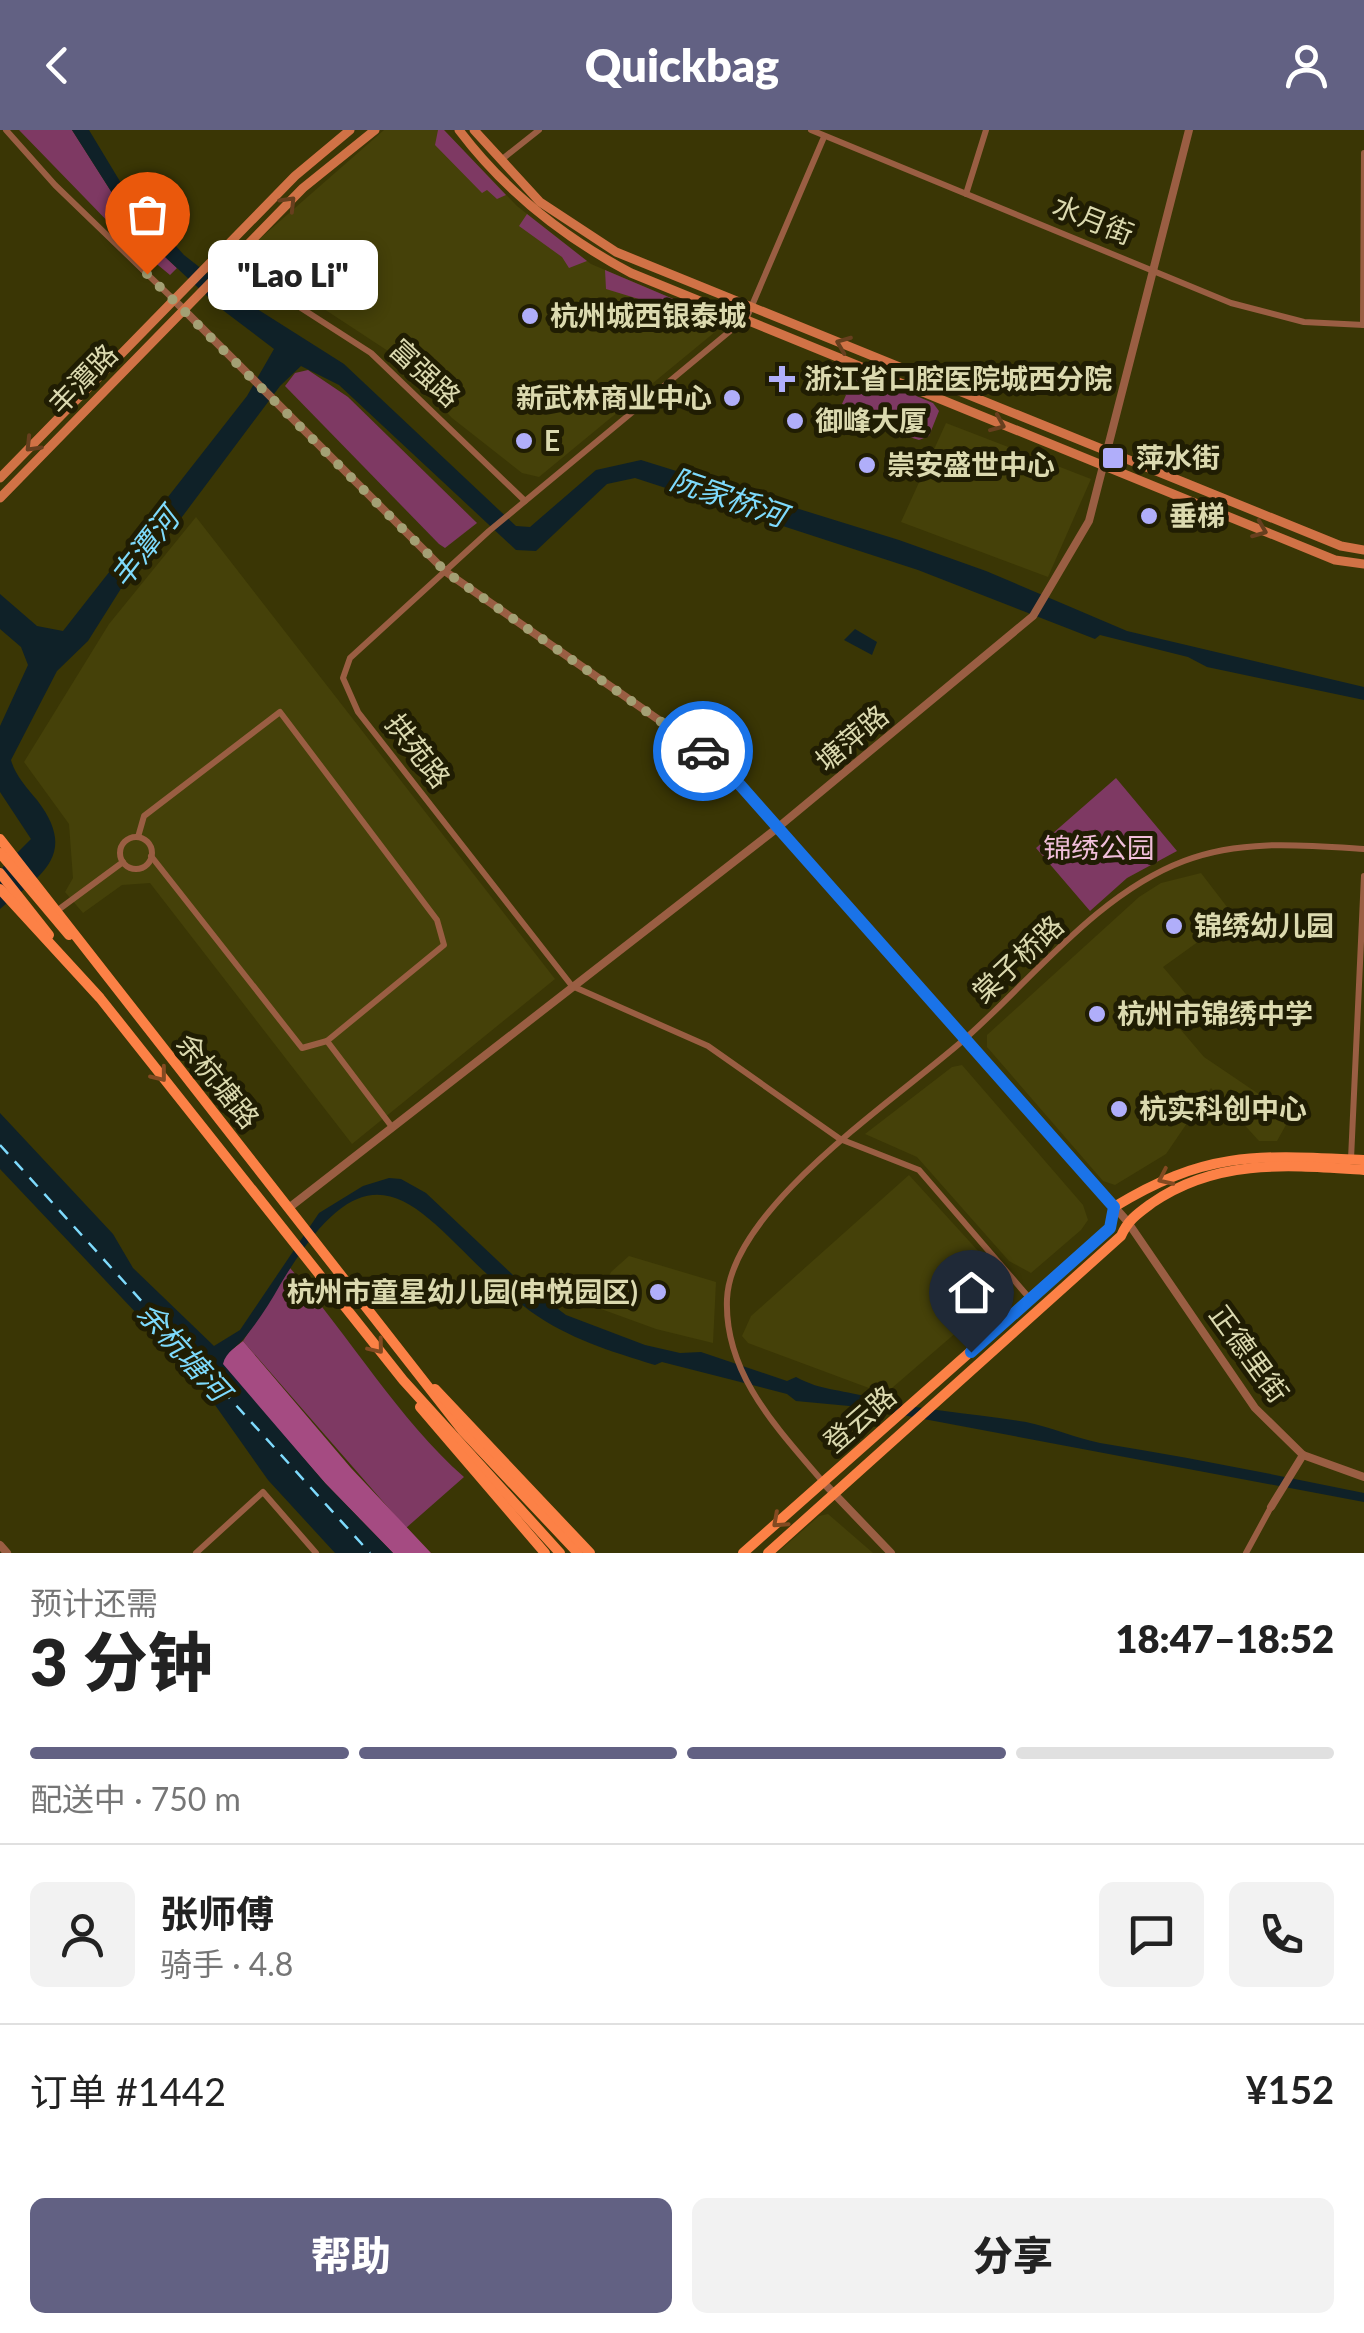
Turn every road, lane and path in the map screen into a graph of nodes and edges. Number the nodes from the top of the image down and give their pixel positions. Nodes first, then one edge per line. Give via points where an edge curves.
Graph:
1 (6, 130) edge
2 (350, 130) edge
3 (375, 130) edge
4 (459, 130) edge
5 (474, 130) edge
6 (539, 130) edge
7 (811, 130) edge
8 (986, 130) edge
9 (1189, 130) edge
10 (824, 137) junction
11 (1364, 153) edge
12 (500, 160) junction
13 (966, 194) junction
14 (231, 263) junction
15 (1152, 268) junction
16 (172, 298) junction
17 (184, 309) junction
18 (751, 313) junction
19 (1364, 325) edge
20 (1110, 450) junction
21 (1104, 468) junction
22 (0, 478) edge
23 (0, 498) edge
24 (524, 501) junction
25 (1364, 550) edge
26 (1364, 564) edge
27 (446, 572) junction
28 (776, 829) junction
29 (138, 837) junction
30 (0, 839) edge
31 (1364, 849) edge
32 (4, 854) edge
33 (151, 856) junction
34 (122, 862) junction
35 (0, 872) edge
36 (1364, 876) edge
37 (0, 889) edge
38 (36, 890) junction
39 (18, 904) junction
40 (58, 910) junction
41 (572, 986) junction
42 (119, 993) junction
43 (964, 1040) junction
44 (326, 1041) junction
45 (392, 1127) junction
46 (840, 1140) junction
47 (1351, 1160) junction
48 (1364, 1160) edge
49 (1364, 1170) edge
50 (290, 1207) junction
51 (1114, 1207) junction
52 (1127, 1221) junction
53 (1031, 1300) junction
54 (399, 1353) junction
55 (403, 1380) junction
56 (1303, 1455) junction
57 (1364, 1477) edge
58 (822, 1482) junction
59 (834, 1494) junction
60 (1272, 1507) joint
61 (0, 1545) edge
62 (8, 1553) edge
63 (196, 1553) edge
64 (316, 1553) edge
65 (544, 1553) edge
66 (560, 1553) edge
67 (578, 1553) edge
68 (590, 1553) edge
69 (744, 1553) edge
70 (768, 1553) edge
71 (891, 1553) edge
72 (1246, 1553) edge

1 - 16 street
2 - 16 main road, 丰潭路
14 -> 3 main road, 丰潭路 via 303,188
4 - 18 main road via 524,202 580,244 631,273
5 - 12 main road
6 - 12 street
7 - 10 street, 水月街
8 - 13 street
9 - 15 street, 塘萍路
10 - 13 street, 水月街
10 - 18 street, 拱苑路
11 - 19 street
12 - 18 main road via 540,202 616,252
13 - 15 street, 水月街
14 - 17 main road, 丰潭路
14 - 24 street, 富强路 via 371,353
15 - 19 street, 水月街 via 1275,316
15 - 20 street, 塘萍路
16 - 17 street, 正德里街
16 -> 22 main road, 丰潭路
17 - 23 main road, 丰潭路
17 - 27 street, 正德里街
20 -> 18 main road
18 -> 21 main road
18 - 24 street, 拱苑路
20 - 21 street, 塘萍路
20 - 25 main road
21 -> 26 main road via 1335,560
21 - 28 street, 塘萍路 via 1089,521 1033,616
24 - 27 street, 拱苑路
27 - 28 street, 正德里街 via 705,752
27 - 41 street, 拱苑路 via 350,658 346,691
28 - 41 street, 塘萍路
28 - 43 street, 正德里街
29 - 33 street
29 - 34 street via 124,842
29 - 44 street via 144,816 280,712 437,920 444,946
30 - 32 main road, 余杭塘路
31 - 43 street, 棠子桥路 via 1257,845 1184,861 1144,880
32 - 38 main road, 余杭塘路
33 - 34 street via 141,868
33 - 44 street via 302,1048
34 - 40 street
35 - 39 main road
36 - 47 street
37 - 39 main road
38 - 40 main road, 余杭塘路
38 - 42 main road
39 -> 55 main road, 余杭塘路
40 - 42 main road, 余杭塘路
41 - 45 street, 塘萍路
41 - 46 street, 拱苑路 via 708,1046
42 - 50 main road, 余杭塘路
43 - 46 street, 棠子桥路
43 - 51 street, 正德里街
44 - 45 street
45 - 50 street, 塘萍路
46 - 53 street, 拱苑路 via 918,1170
46 - 58 street, 棠子桥路 via 753,1235 727,1300 731,1339 754,1401
47 - 48 main road, 登云路
47 -> 51 main road, 登云路 via 1223,1161 1173,1173
49 - 52 main road, 登云路 via 1268,1164 1216,1172 1180,1186
50 - 54 main road, 余杭塘路
51 - 52 street, 正德里街
51 - 53 main road, 登云路 via 1110,1228
52 - 56 street, 正德里街 via 1255,1408
52 - 59 main road, 登云路 via 1120,1236
53 - 58 main road, 登云路
54 - 67 main road, 余杭塘路
54 - 68 main road, 余杭塘路
55 - 65 main road, 余杭塘路 via 431,1424
55 - 66 main road, 余杭塘路
56 - 57 street, 正德里街
56 - 60 street
58 - 59 street
58 -> 69 main road, 登云路
59 - 70 main road, 登云路
59 - 71 street
60 - 72 street
61 - 62 street
63 - 64 street via 263,1492

